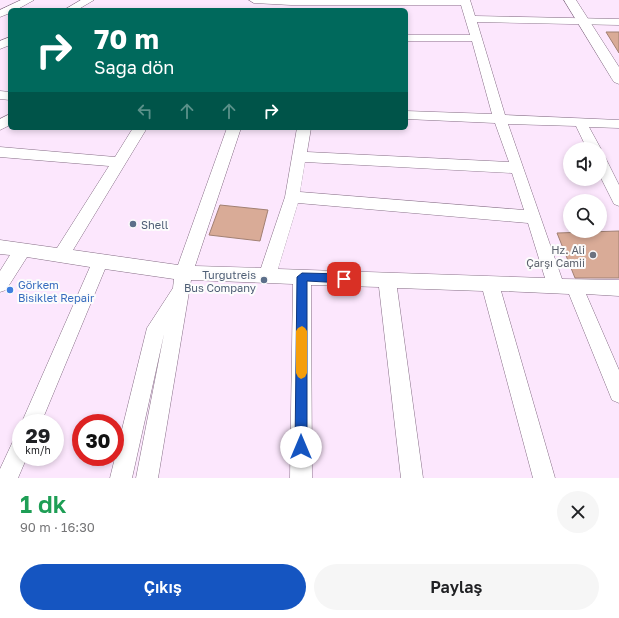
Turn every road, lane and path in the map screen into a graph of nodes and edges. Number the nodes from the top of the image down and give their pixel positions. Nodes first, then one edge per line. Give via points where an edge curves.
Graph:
1 (28, 0) edge
2 (89, 0) edge
3 (254, 0) edge
4 (570, 0) edge
5 (466, 1) edge
6 (290, 4) edge
7 (12, 8) edge
8 (73, 8) edge
9 (472, 19) junction
10 (582, 20) junction
11 (619, 22) edge
12 (408, 38) edge
13 (477, 38) junction
14 (619, 79) edge
15 (408, 115) edge
16 (500, 119) junction
17 (8, 120) edge
18 (580, 122) junction
19 (619, 124) edge
20 (0, 126) edge
21 (139, 130) edge
22 (233, 130) edge
23 (304, 130) edge
24 (590, 142) edge
25 (0, 152) edge
26 (299, 158) junction
27 (119, 162) junction
28 (518, 168) junction
29 (607, 175) edge
30 (292, 197) junction
31 (619, 200) edge
32 (534, 217) junction
33 (0, 247) edge
34 (22, 251) junction
35 (61, 256) junction
36 (100, 262) junction
37 (266, 276) junction
38 (302, 277) junction
39 (183, 280) junction
40 (387, 280) junction
41 (490, 284) junction
42 (0, 285) edge
43 (556, 286) junction
44 (574, 286) junction
45 (619, 288) edge
46 (619, 392) edge
47 (35, 414) edge
48 (12, 466) edge
49 (7, 478) edge
50 (121, 478) edge
51 (147, 478) edge
52 (301, 478) edge
53 (412, 478) edge
54 (544, 478) edge

1 - 7 street
2 - 8 street
3 - 6 street
4 - 10 main road
5 - 6 street
5 - 9 street
9 - 10 street
9 - 13 street
10 - 11 street
10 - 14 main road
12 - 13 street
13 - 16 street
15 - 16 street
16 - 18 street
16 - 28 street
17 - 20 street
18 - 19 street
18 - 24 street
21 - 27 street
22 - 39 street
23 - 26 street
25 - 27 street
26 - 28 street
26 - 30 street
27 - 35 street
28 - 32 street
29 - 31 street
30 - 32 street
30 - 37 street
32 - 43 street
33 - 34 street
34 - 35 street
34 - 42 street
35 - 36 street
36 - 39 street
36 - 47 street
37 - 38 street
37 - 39 street
38 - 40 street
38 - 52 street
39 - 50 street via 156,328
39 - 51 street
40 - 41 street
40 - 53 street
41 - 43 street
41 - 54 street
43 - 44 street
44 - 45 street
44 - 46 street
48 - 49 street

